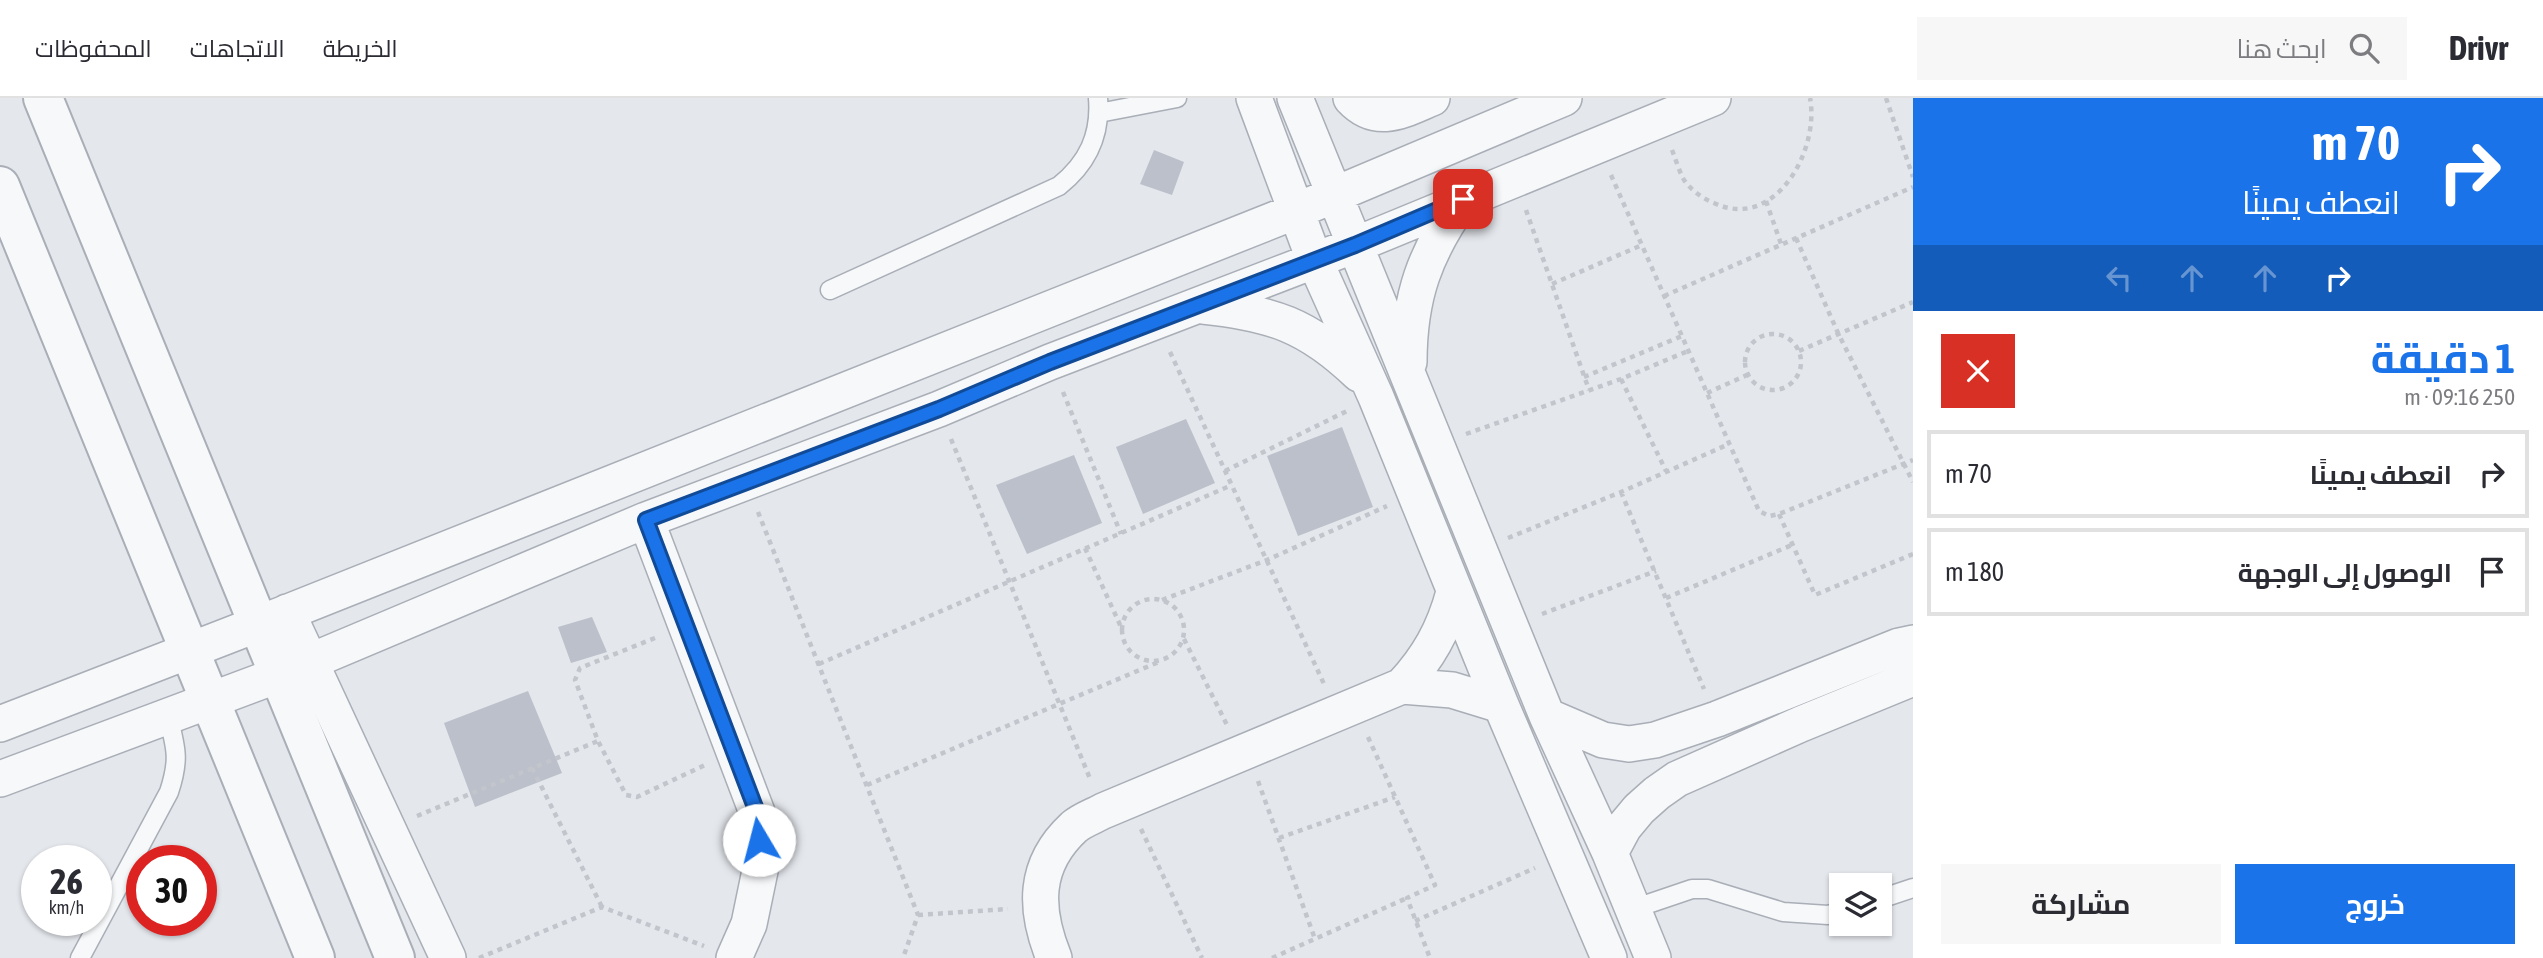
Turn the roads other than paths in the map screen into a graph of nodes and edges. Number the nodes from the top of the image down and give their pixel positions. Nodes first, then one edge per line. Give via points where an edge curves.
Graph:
1 (43, 98) edge
2 (1177, 98) edge
3 (1254, 98) edge
4 (1295, 98) edge
5 (1351, 98) edge
6 (1432, 98) edge
7 (1564, 98) edge
8 (1713, 98) edge
9 (1098, 106) edge
10 (0, 186) edge
11 (1333, 196) junction
12 (1463, 199) junction
13 (1296, 211) junction
14 (1355, 245) junction
15 (1314, 260) junction
16 (830, 290) dead end
17 (1199, 306) junction
18 (1409, 376) junction
19 (1372, 390) junction
20 (646, 520) junction
21 (1454, 592) junction
22 (272, 618) junction
23 (1913, 643) edge
24 (190, 650) junction
25 (294, 668) junction
26 (1913, 678) edge
27 (1402, 686) junction
28 (210, 700) junction
29 (1501, 705) junction
30 (169, 716) junction
31 (1548, 716) junction
32 (0, 724) edge
33 (0, 779) edge
34 (1606, 847) junction
35 (1564, 855) junction
36 (1913, 888) edge
37 (1892, 895) edge
38 (1633, 909) junction
39 (1829, 915) edge
40 (722, 953) edge
41 (80, 958) edge
42 (315, 958) edge
43 (395, 958) edge
44 (448, 958) edge
45 (1054, 958) edge
46 (1609, 958) edge
47 (1653, 958) edge

1 - 22 street
2 - 9 lane
3 - 13 street
4 - 11 street
5 - 6 street via 1369,112 1390,115
7 - 11 street
8 - 12 street
9 - 16 lane via 1092,148 1059,186
10 - 24 street
11 - 13 street
11 - 14 street
12 - 14 street
12 - 18 street via 1429,253 1418,283 1411,313
13 - 15 street
13 - 22 street
14 - 15 street
14 - 18 street
15 - 17 street
15 - 19 street
17 - 19 street via 1263,314 1293,325 1320,340
17 - 20 street
18 - 31 street
19 - 21 street
20 - 25 street
20 - 40 street via 758,815 761,866 749,924
21 - 27 street via 1436,643
21 - 29 street
22 - 24 street
22 - 25 street
23 - 31 street via 1655,740 1629,744 1603,740
24 - 28 street
24 - 32 street
25 - 28 street
25 - 43 street
25 - 44 street via 387,829
26 - 34 street via 1677,779 1639,809
27 - 29 street via 1452,690
27 - 45 street via 1076,825 1055,848 1042,876 1039,906
28 - 30 street
28 - 42 street
29 - 35 street
30 - 33 street
30 - 41 lane via 178,755 169,792
31 - 34 street
34 - 35 street
34 - 38 street
35 - 46 street
36 - 37 lane
38 - 39 lane via 1683,892 1708,889 1783,912
38 - 47 street

